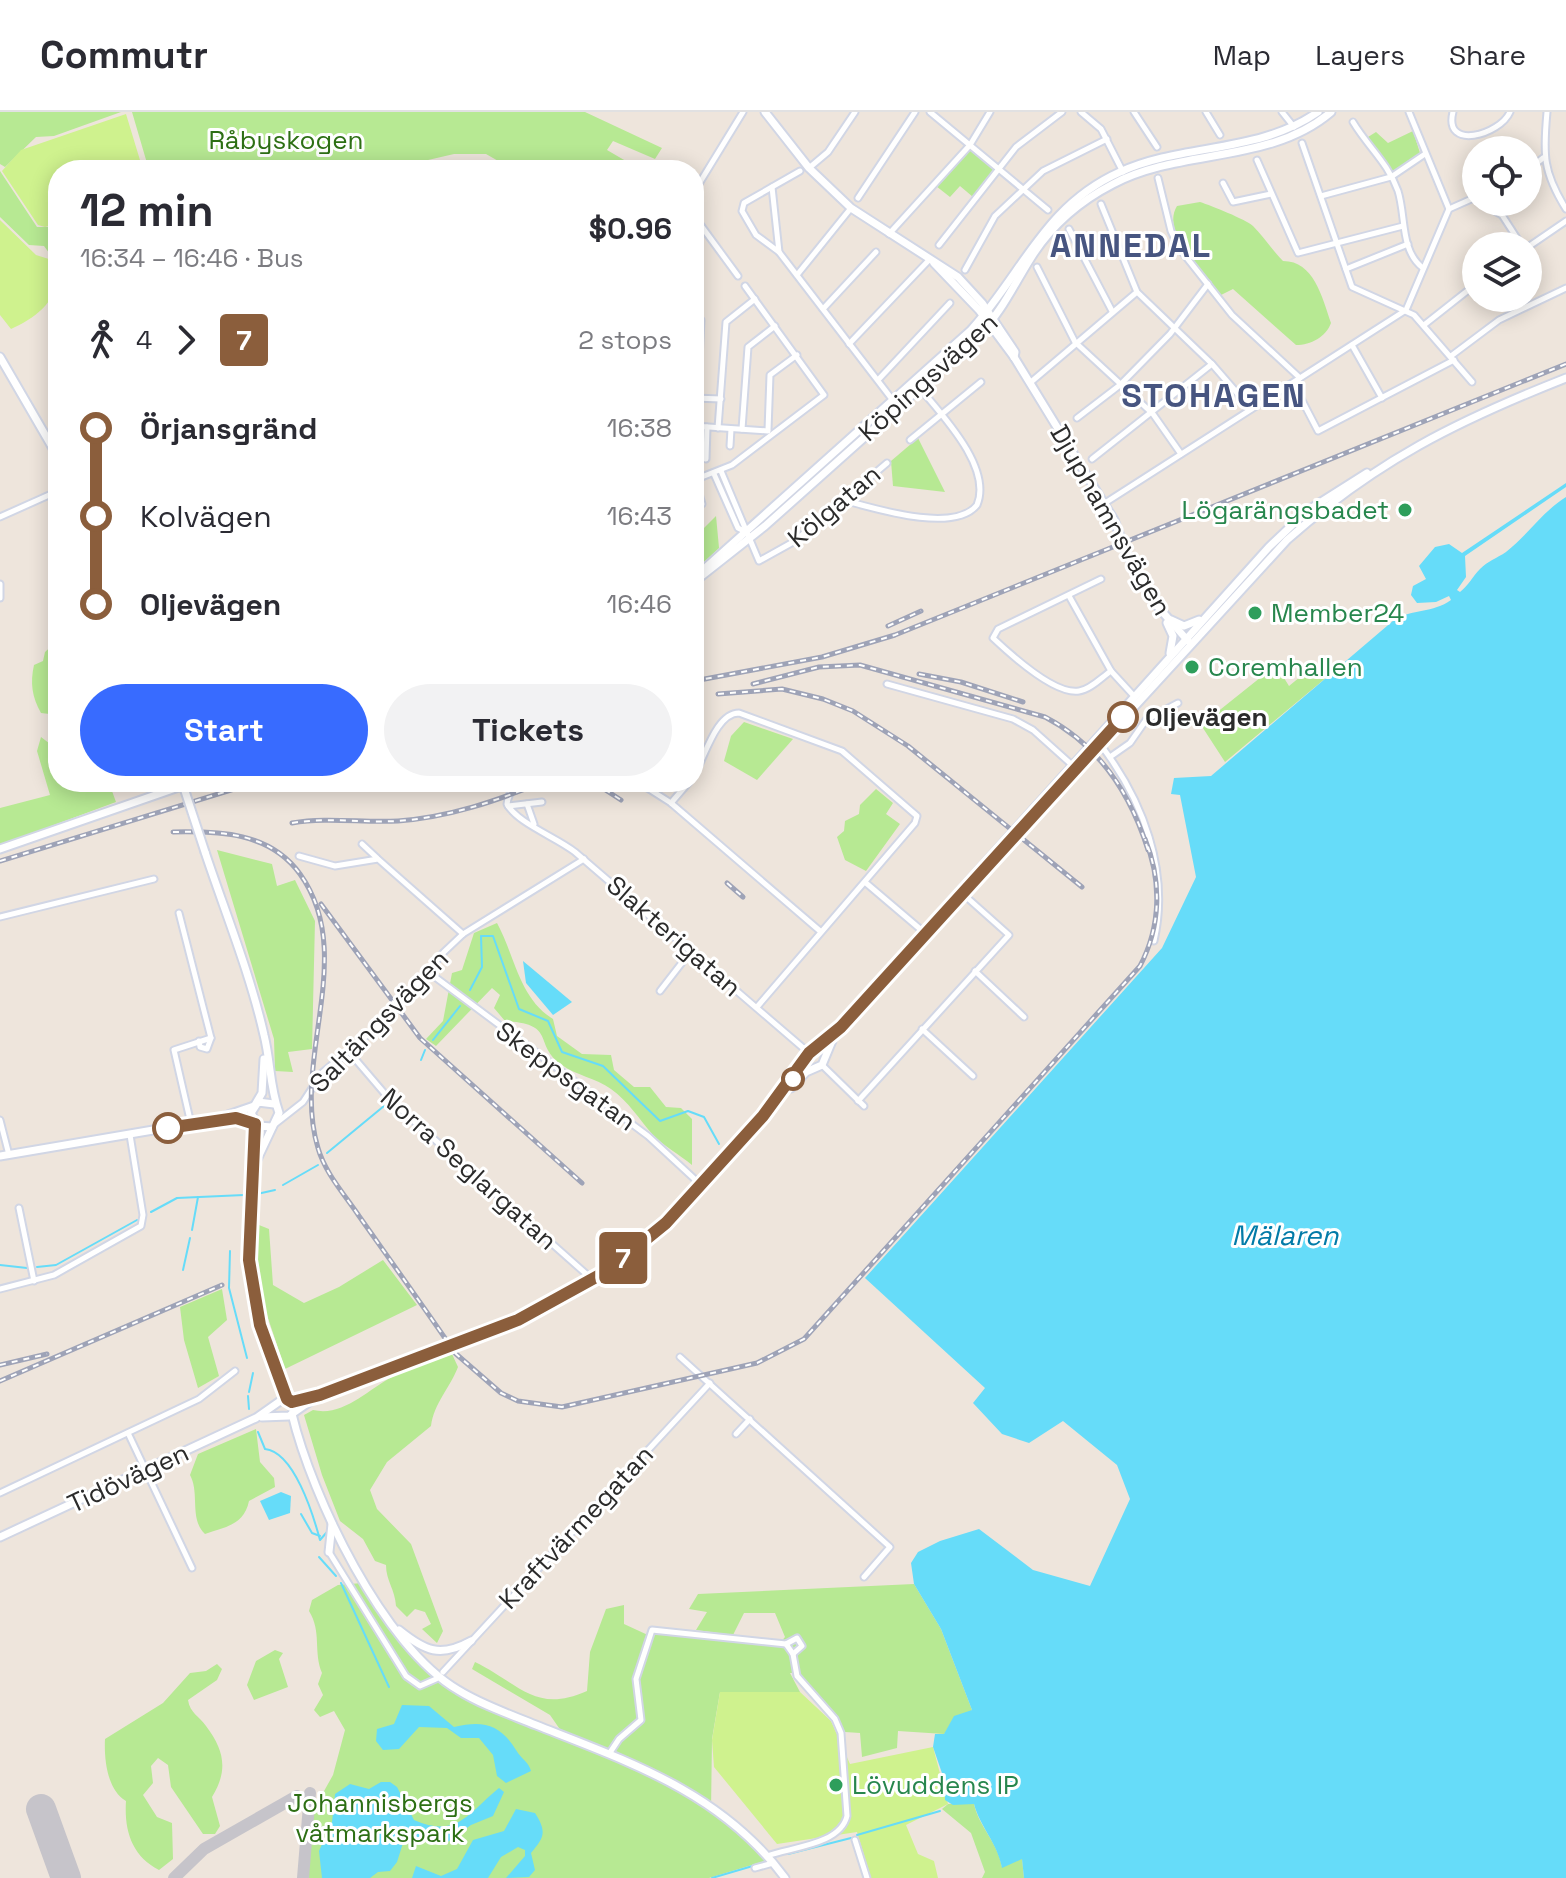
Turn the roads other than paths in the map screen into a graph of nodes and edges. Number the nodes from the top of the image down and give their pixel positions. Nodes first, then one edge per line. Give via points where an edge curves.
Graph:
1 (743, 112) edge
2 (765, 112) edge
3 (855, 112) edge
4 (915, 112) edge
5 (930, 112) edge
6 (990, 112) edge
7 (1062, 112) edge
8 (1081, 112) edge
9 (1134, 112) edge
10 (1206, 112) edge
11 (1282, 112) edge
12 (1318, 112) edge
13 (1331, 112) edge
14 (1409, 112) edge
15 (1453, 112) edge
16 (1510, 112) edge
17 (1549, 113) edge
18 (1353, 122) dead end
19 (1297, 129) junction
20 (1220, 135) dead end
21 (1107, 139) junction
22 (1302, 143) dead end
23 (970, 145) junction
24 (1157, 147) dead end
25 (1425, 154) junction
26 (1543, 157) joint
27 (1257, 160) dead end
28 (809, 168) junction
29 (998, 168) junction
30 (800, 171) dead end
31 (1124, 174) junction
32 (704, 176) edge
33 (1391, 177) junction
34 (1158, 178) dead end
35 (1223, 183) dead end
36 (772, 187) junction
37 (1023, 189) junction
38 (1271, 194) junction
39 (1321, 196) junction
40 (858, 198) dead end
41 (1101, 204) dead end
42 (1462, 204) edge
43 (851, 208) junction
44 (1449, 209) junction
45 (1566, 209) edge
46 (1048, 210) dead end
47 (1566, 221) edge
48 (1403, 226) junction
49 (1069, 229) dead end
50 (704, 230) edge
51 (889, 234) junction
52 (1542, 236) edge
53 (1408, 244) junction
54 (939, 245) dead end
55 (1336, 245) junction
56 (779, 252) junction
57 (876, 252) dead end
58 (930, 259) junction
59 (1037, 267) dead end
60 (1423, 268) junction
61 (1346, 269) junction
62 (965, 270) dead end
63 (797, 275) junction
64 (738, 276) dead end
65 (1208, 284) junction
66 (745, 286) dead end
67 (1566, 288) edge
68 (1137, 292) junction
69 (1462, 295) edge
70 (755, 299) junction
71 (950, 303) dead end
72 (973, 303) junction
73 (823, 309) junction
74 (1406, 310) junction
75 (1112, 311) junction
76 (988, 319) junction
77 (1424, 325) junction
78 (775, 326) junction
79 (1175, 328) junction
80 (978, 329) junction
81 (998, 338) junction
82 (1075, 342) junction
83 (849, 344) junction
84 (1352, 345) junction
85 (962, 350) junction
86 (797, 355) junction
87 (0, 357) edge
88 (1014, 357) junction
89 (1452, 358) junction
90 (1212, 364) junction
91 (1300, 378) junction
92 (1566, 378) edge
93 (878, 380) junction
94 (981, 382) dead end
95 (1031, 382) junction
96 (1472, 382) dead end
97 (1293, 383) junction
98 (918, 385) junction
99 (1120, 385) junction
100 (704, 398) edge
101 (1382, 398) junction
102 (721, 399) junction
103 (896, 404) junction
104 (1251, 409) junction
105 (941, 414) junction
106 (1153, 414) junction
107 (1077, 418) dead end
108 (704, 427) edge
109 (707, 427) junction
110 (718, 428) junction
111 (731, 429) junction
112 (742, 429) junction
113 (768, 430) junction
114 (771, 437) junction
115 (48, 440) edge
116 (910, 440) dead end
117 (730, 446) dead end
118 (1181, 454) junction
119 (706, 459) dead end
120 (1092, 459) dead end
121 (887, 463) dead end
122 (1376, 469) junction
123 (717, 472) junction
124 (704, 477) edge
125 (48, 495) edge
126 (843, 500) junction
127 (1105, 503) junction
128 (0, 517) edge
129 (1295, 522) junction
130 (744, 531) junction
131 (749, 539) junction
132 (1287, 540) junction
133 (704, 570) edge
134 (1249, 570) junction
135 (704, 573) edge
136 (1101, 579) dead end
137 (0, 584) edge
138 (1069, 596) junction
139 (0, 598) edge
140 (1209, 613) junction
141 (1162, 614) junction
142 (1188, 641) junction
143 (1167, 659) junction
144 (1111, 671) junction
145 (887, 684) dead end
146 (1135, 698) junction
147 (1178, 703) dead end
148 (1098, 741) junction
149 (704, 756) edge
150 (1110, 757) junction
151 (1074, 766) junction
152 (162, 792) edge
153 (192, 792) edge
154 (512, 792) edge
155 (654, 792) edge
156 (680, 792) edge
157 (542, 802) dead end
158 (526, 803) junction
159 (671, 803) junction
160 (509, 808) junction
161 (534, 825) junction
162 (362, 844) dead end
163 (0, 849) edge
164 (299, 856) dead end
165 (378, 859) junction
166 (584, 859) junction
167 (154, 879) dead end
168 (866, 883) junction
169 (961, 893) junction
170 (179, 913) dead end
171 (0, 917) edge
172 (929, 930) junction
173 (820, 931) junction
174 (463, 934) junction
175 (1154, 941) dead end
176 (691, 951) junction
177 (427, 971) junction
178 (975, 971) junction
179 (660, 991) dead end
180 (757, 1007) junction
181 (1024, 1017) dead end
182 (841, 1027) junction
183 (922, 1029) junction
184 (265, 1037) junction
185 (350, 1053) junction
186 (811, 1057) junction
187 (823, 1061) junction
188 (973, 1076) dead end
189 (858, 1101) junction
190 (275, 1104) junction
191 (254, 1106) junction
192 (864, 1106) dead end
193 (296, 1107) junction
194 (0, 1120) edge
195 (212, 1120) junction
196 (254, 1123) junction
197 (192, 1125) junction
198 (273, 1126) junction
199 (130, 1135) junction
200 (4, 1156) edge
201 (255, 1164) junction
202 (701, 1185) junction
203 (19, 1208) dead end
204 (593, 1280) junction
205 (34, 1281) junction
206 (0, 1289) edge
207 (680, 1357) dead end
208 (235, 1371) dead end
209 (710, 1383) junction
210 (320, 1395) junction
211 (284, 1402) junction
212 (288, 1414) junction
213 (256, 1418) junction
214 (750, 1419) junction
215 (128, 1433) junction
216 (736, 1434) dead end
217 (145, 1469) junction
218 (0, 1493) edge
219 (332, 1521) junction
220 (0, 1537) edge
221 (329, 1552) joint
222 (192, 1568) dead end
223 (358, 1568) junction
224 (344, 1576) junction
225 (864, 1577) dead end
226 (391, 1625) junction
227 (471, 1641) junction
228 (786, 1644) junction
229 (793, 1654) junction
230 (443, 1672) dead end
231 (436, 1679) dead end
232 (609, 1754) junction
233 (855, 1840) dead end
234 (767, 1856) junction
235 (773, 1863) junction
236 (755, 1868) dead end
237 (785, 1878) edge
238 (867, 1878) edge

1 - 32 street
2 - 28 main road
3 - 28 street via 828,152
4 - 40 street
5 - 23 street
6 - 23 street
7 - 29 street
8 - 21 street
9 - 24 street
10 - 20 street
11 - 19 street
12 - 19 main road, Köpingsvägen
13 - 19 main road, Köpingsvägen
14 - 25 street
15 - 16 street via 1457,131 1472,136 1495,128
17 - 26 street
18 - 33 street
19 - 31 main road, Köpingsvägen
21 - 31 street
21 - 37 street via 1047,168
22 - 39 street
23 - 29 street
23 - 51 street
25 - 33 street
25 - 44 street
26 - 45 street
27 - 38 street
28 - 43 main road
29 - 37 street
29 - 54 street
30 - 36 street
31 - 76 main road, Köpingsvägen via 1045,237
31 - 76 main road, Köpingsvägen via 1086,191 1056,216 1025,255
33 - 39 street
33 - 48 street
34 - 65 street via 1173,238
35 - 38 street via 1233,202
36 - 56 street
36 - 56 street via 744,203 742,211 756,235
37 - 46 street
37 - 62 street via 995,216
38 - 55 street via 1298,253
39 - 55 street
41 - 68 street
42 - 44 street
43 - 51 main road
43 - 63 street
44 - 60 street
47 - 52 street
48 - 53 street
48 - 55 street
49 - 75 street
50 - 64 street
51 - 58 main road
53 - 60 street
53 - 61 street
55 - 61 street
56 - 63 street
57 - 73 street
58 - 72 main road
58 - 76 main road via 958,277
58 - 83 street
59 - 82 street
60 - 74 street
61 - 74 street via 1354,290
63 - 73 street
65 - 79 street
65 - 91 street via 1232,315
66 - 70 street
67 - 89 street via 1499,320
68 - 75 street
68 - 79 street
69 - 77 street
70 - 78 street
70 - 102 street via 726,322
71 - 93 street
72 - 76 main road
72 - 80 main road
73 - 83 street
74 - 77 street
74 - 84 street
75 - 82 street
76 - 80 main road, Köpingsvägen
76 - 81 main road, Djuphamnsvägen
76 - 85 main road
76 - 88 main road, Djuphamnsvägen
77 - 89 street
78 - 86 street
78 - 112 street via 748,347
79 - 90 street
79 - 99 street
80 - 81 main road
80 - 85 main road, Köpingsvägen
80 - 98 main road, Köpingsvägen
81 - 88 main road, Djuphamnsvägen
82 - 95 street
82 - 99 street
83 - 93 street
84 - 91 street
84 - 101 street
85 - 98 main road, Köpingsvägen
86 - 113 street via 770,375
86 - 114 street via 824,397
87 - 115 main road
88 - 95 main road, Djuphamnsvägen
89 - 96 street
89 - 101 street
90 - 104 street
90 - 106 street
91 - 97 street
92 - 122 main road via 1444,429
93 - 103 street
94 - 105 street
95 - 127 main road, Djuphamnsvägen
97 - 101 street via 1318,431
97 - 104 street
98 - 103 main road, Köpingsvägen
98 - 105 street
99 - 106 street
99 - 107 street
100 - 102 street
102 - 110 street
103 - 130 main road, Köpingsvägen
103 - 131 main road, Köpingsvägen
104 - 118 street
105 - 116 street
105 - 126 street via 976,471 980,495 973,510 960,517 916,516
106 - 118 street
106 - 120 street
108 - 109 street
109 - 110 street
109 - 119 street
110 - 111 street
111 - 112 street
111 - 117 street
112 - 113 street
113 - 114 street
114 - 123 street
118 - 127 street
121 - 126 street, Kölgatan
122 - 129 main road via 1344,485
122 - 132 main road
123 - 124 street
123 - 130 street
125 - 128 street
126 - 131 street, Kölgatan via 795,541 759,561
127 - 141 main road, Djuphamnsvägen, bridge
129 - 132 main road
129 - 134 main road
130 - 131 street
130 - 133 main road, Köpingsvägen
131 - 135 main road, Köpingsvägen
132 - 134 main road
132 - 142 main road
134 - 140 main road
136 - 138 street
137 - 139 street
138 - 144 street
138 - 144 street via 998,629 993,638 1039,676 1074,692
140 - 141 main road via 1184,626
140 - 142 main road
141 - 142 main road, Djuphamnsvägen
141 - 143 main road via 1174,640
142 - 143 main road
142 - 146 main road
143 - 146 main road
144 - 146 street
145 - 151 street via 1013,719
146 - 148 main road
147 - 150 street via 1146,720 1130,743
148 - 150 street
148 - 151 main road
149 - 168 street via 732,713 842,751 916,814 915,823
150 - 175 street via 1157,860 1160,895
151 - 169 main road
152 - 163 main road
153 - 184 main road, bridge via 205,852
154 - 160 street
155 - 159 street
156 - 159 street
157 - 158 street
158 - 160 street
158 - 161 street
159 - 173 street
160 - 161 street, Slakterigatan
161 - 166 street, Slakterigatan
162 - 165 street
164 - 165 street via 340,866
165 - 174 street
166 - 174 street, Saltängsvägen
166 - 176 street, Slakterigatan
167 - 171 street
168 - 172 street
168 - 173 street
169 - 172 main road
169 - 178 street via 1009,935
170 - 197 street via 211,1038 177,1047 173,1056
172 - 182 main road
173 - 180 street
174 - 177 street, Saltängsvägen
176 - 179 street
176 - 180 street, Slakterigatan
177 - 185 street, Saltängsvägen
177 - 202 street, Skeppsgatan via 648,1136
178 - 181 street
178 - 183 street
180 - 186 street, Slakterigatan
182 - 186 main road
182 - 187 main road
183 - 188 street
183 - 189 street
184 - 190 main road
184 - 191 main road via 262,1093
185 - 193 street, Saltängsvägen via 322,1073
185 - 204 street, Norra Seglargatan via 391,1101
186 - 187 main road
186 - 187 main road
186 - 202 main road
187 - 189 street
189 - 192 street
190 - 191 main road via 264,1100
190 - 193 street, Saltängsvägen
190 - 198 main road via 279,1115
191 - 195 main road
191 - 196 main road
193 - 198 street, Saltängsvägen
194 - 200 street
195 - 196 main road via 241,1118
195 - 197 main road
196 - 198 main road
196 - 201 main road
197 - 199 main road
198 - 201 main road
199 - 200 main road
199 - 205 street via 141,1226
201 - 211 main road via 249,1260 260,1325
202 - 204 main road via 666,1223
203 - 205 street
204 - 210 main road via 518,1320
205 - 206 street
207 - 209 street
208 - 215 street via 204,1396
209 - 214 street
209 - 227 street, Kraftvärmegatan
210 - 211 main road, Tidövägen
210 - 212 main road
211 - 212 main road
211 - 212 main road
211 - 213 main road, Tidövägen
212 - 213 main road, Tidövägen
212 - 219 main road
213 - 217 main road, Tidövägen
214 - 216 street
214 - 225 street via 890,1547
215 - 217 street
215 - 218 street
217 - 220 main road, Tidövägen
217 - 222 street
219 - 221 main road
219 - 223 main road
221 - 224 street
223 - 224 street
223 - 226 main road
224 - 231 street via 406,1676 420,1686
226 - 227 main road via 429,1651 448,1652
226 - 232 main road via 418,1660 457,1690
227 - 230 street, Kraftvärmegatan
228 - 229 street
228 - 229 street via 792,1638 801,1641 801,1650
228 - 232 street via 652,1630 636,1679 641,1720
229 - 234 street via 797,1676 841,1733 847,1816 833,1835
232 - 234 main road via 705,1800
233 - 238 street
234 - 235 main road
235 - 236 street
235 - 237 main road

